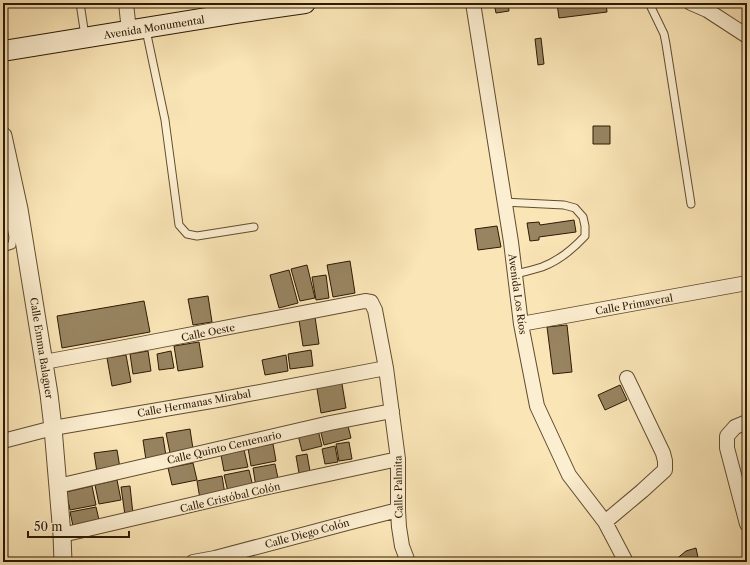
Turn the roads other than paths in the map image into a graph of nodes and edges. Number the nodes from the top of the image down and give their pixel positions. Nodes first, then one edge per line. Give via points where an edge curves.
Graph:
1 (80, 3) edge
2 (126, 3) edge
3 (305, 3) edge
4 (473, 3) edge
5 (649, 3) edge
6 (691, 3) edge
7 (239, 8) edge
8 (138, 29) junction
9 (747, 36) edge
10 (86, 38) junction
11 (3, 51) edge
12 (3, 136) edge
13 (3, 188) edge
14 (504, 202) junction
15 (691, 204) dead end
16 (254, 227) dead end
17 (3, 248) edge
18 (515, 274) junction
19 (747, 283) edge
20 (371, 302) joint
21 (521, 324) junction
22 (44, 362) junction
23 (386, 368) junction
24 (627, 378) dead end
25 (392, 411) junction
26 (747, 422) edge
27 (53, 428) junction
28 (3, 441) edge
29 (398, 459) junction
30 (58, 486) junction
31 (398, 510) junction
32 (605, 522) junction
33 (747, 524) edge
34 (62, 535) junction
35 (62, 562) edge
36 (193, 562) edge
37 (408, 562) edge
38 (626, 562) edge

1 - 10 lane
2 - 8 street
3 - 7 main road, Avenida Monumental
4 - 14 street, Avenida Los Ríos
5 - 15 lane via 666,44
6 - 9 street via 707,10
7 - 8 main road, Avenida Monumental
8 - 10 main road, Avenida Monumental
8 - 16 lane via 165,120 179,225 187,234 198,236
10 - 11 main road, Avenida Monumental
12 - 22 street, Calle Emma Balaguer via 19,209
13 - 17 lane via 13,236 12,245
14 - 18 street, Avenida Los Ríos
14 - 18 lane via 564,204 575,208 583,217 585,226 585,236 558,259 542,267
18 - 21 street, Avenida Los Ríos
19 - 21 street, Calle Primaveral
20 - 22 street, Calle Oeste via 365,301
20 - 23 street, Calle Palmita via 375,310
21 - 32 street, Avenida Los Ríos via 538,406 569,475
22 - 27 street, Calle Emma Balaguer
23 - 25 street, Calle Palmita
23 - 27 street, Calle Hermanas Mirabal
24 - 32 street via 663,453 665,470
25 - 29 street, Calle Palmita
25 - 30 street, Calle Quinto Centenario
26 - 33 street via 735,427 727,436 726,448
27 - 28 street, Calle Hermanas Mirabal
27 - 30 street, Calle Emma Balaguer
29 - 31 street, Calle Palmita
29 - 34 street, Calle Cristóbal Colón
30 - 34 street, Calle Emma Balaguer
31 - 36 street, Calle Diego Colón
31 - 37 street, Calle Palmita via 402,546
32 - 38 street, Avenida Los Ríos
34 - 35 street, Calle Emma Balaguer

